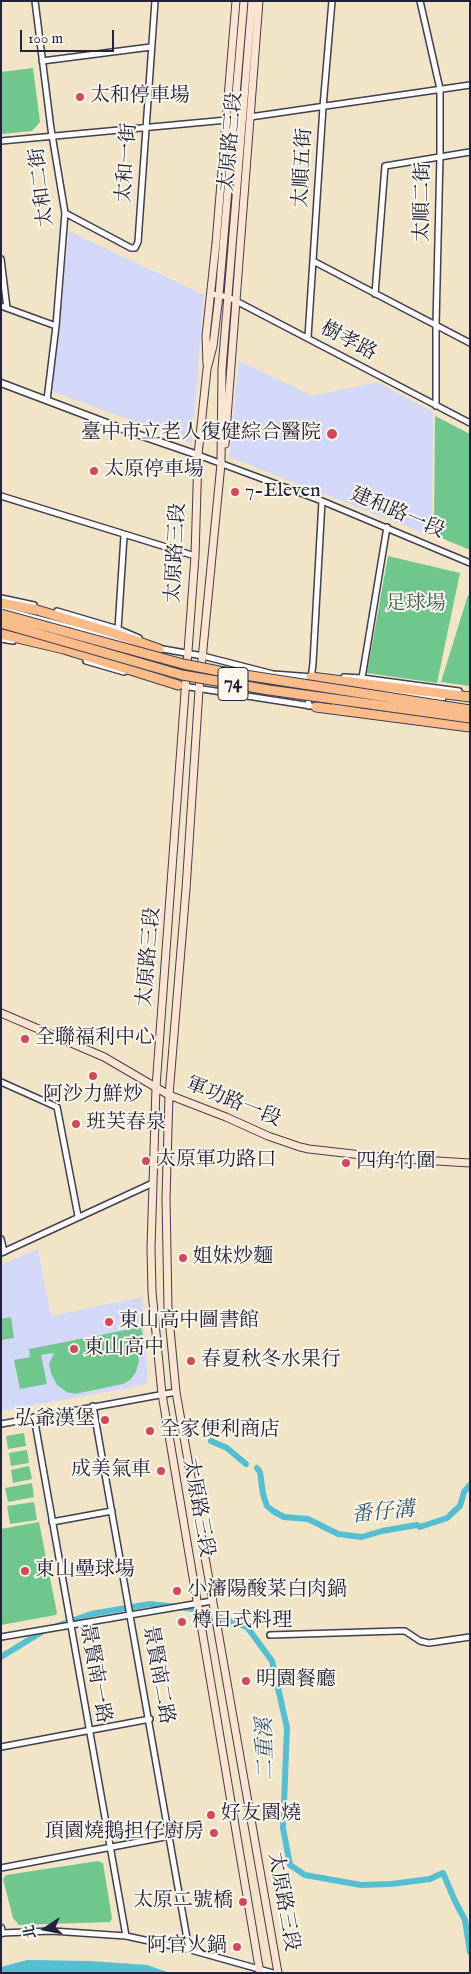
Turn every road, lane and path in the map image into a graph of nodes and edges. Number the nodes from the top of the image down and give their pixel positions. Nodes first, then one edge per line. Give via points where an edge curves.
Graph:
1 (35, 1) edge
2 (155, 1) edge
3 (236, 1) edge
4 (244, 1) edge
5 (252, 1) edge
6 (259, 1) edge
7 (332, 1) edge
8 (420, 1) edge
9 (150, 47) junction
10 (42, 61) junction
11 (470, 85) edge
12 (440, 89) junction
13 (323, 107) junction
14 (250, 117) junction
15 (227, 120) junction
16 (146, 128) junction
17 (52, 137) junction
18 (1, 141) edge
19 (470, 152) edge
20 (440, 156) junction
21 (65, 213) junction
22 (1, 259) edge
23 (313, 261) junction
24 (211, 294) junction
25 (375, 294) junction
26 (219, 295) junction
27 (228, 297) junction
28 (236, 301) junction
29 (4, 307) edge
30 (436, 325) junction
31 (56, 326) junction
32 (308, 337) junction
33 (470, 343) edge
34 (207, 369) junction
35 (1, 383) edge
36 (47, 400) junction
37 (436, 406) junction
38 (470, 423) edge
39 (198, 455) junction
40 (220, 464) junction
41 (1, 496) edge
42 (322, 500) junction
43 (387, 527) junction
44 (124, 536) junction
45 (195, 556) junction
46 (470, 563) edge
47 (1, 598) edge
48 (1, 603) edge
49 (1, 610) edge
50 (1, 614) edge
51 (1, 623) edge
52 (118, 629) junction
53 (1, 634) edge
54 (1, 639) edge
55 (159, 649) junction
56 (187, 655) junction
57 (200, 656) junction
58 (311, 677) junction
59 (362, 678) junction
60 (181, 686) junction
61 (197, 689) junction
62 (470, 693) edge
63 (470, 697) edge
64 (470, 702) edge
65 (312, 706) junction
66 (470, 710) edge
67 (470, 718) edge
68 (470, 723) edge
69 (470, 727) edge
70 (470, 731) edge
71 (1, 1013) edge
72 (1, 1082) edge
73 (156, 1087) junction
74 (169, 1095) junction
75 (470, 1163) edge
76 (153, 1183) junction
77 (78, 1216) junction
78 (1, 1239) edge
79 (2, 1252) edge
80 (176, 1392) junction
81 (162, 1394) junction
82 (93, 1406) junction
83 (34, 1417) junction
84 (1, 1424) edge
85 (112, 1511) junction
86 (52, 1522) junction
87 (212, 1601) junction
88 (197, 1604) junction
89 (131, 1616) junction
90 (70, 1626) junction
91 (270, 1635) dead end
92 (1, 1637) edge
93 (470, 1637) edge
94 (150, 1719) junction
95 (89, 1730) junction
96 (1, 1747) edge
97 (170, 1836) junction
98 (110, 1848) junction
99 (1, 1868) edge
100 (2, 1931) edge
101 (126, 1936) junction
102 (189, 1950) junction
103 (265, 1972) edge
104 (278, 1973) edge

1 - 10 street, 太和二街
2 - 9 street, 太和一街
3 - 15 main road, 太原路三段
4 - 26 main road, 太原路三段
5 - 27 main road, 太原路三段
6 - 14 main road, 太原路三段
7 - 13 street, 太順五街
8 - 12 street, 太順二街
9 - 10 street
9 - 16 street, 太和一街
10 - 17 street, 太和二街
11 - 12 street
12 - 13 street
12 - 20 street, 太順二街
13 - 14 street
13 - 23 street, 太順五街
14 - 28 main road, 太原路三段
15 - 16 street
15 - 24 main road, 太原路三段
16 - 17 street
16 - 21 street, 太和一街 via 135,248
17 - 18 street
17 - 21 street, 太和二街
19 - 20 street
20 - 25 street via 385,166
20 - 30 street, 太順二街
21 - 31 street, 太和二街
22 - 29 street
23 - 25 street
23 - 32 street, 太順五街
24 - 26 street, 樹孝路
24 - 34 main road, 太原路三段 via 206,336
25 - 30 street
26 - 27 street, 樹孝路
26 - 34 main road, 太原路三段
27 - 28 street, 樹孝路
27 - 40 main road, 太原路三段 via 222,369
28 - 32 street, 樹孝路
28 - 40 main road, 太原路三段 via 226,430
29 - 31 street
30 - 33 street
30 - 37 street, 太順二街
31 - 36 street, 太和二街
32 - 37 street, 樹孝路
34 - 39 main road, 太原路三段
35 - 36 street, 建和路一段
36 - 39 street, 建和路一段
37 - 38 street, 樹孝路
39 - 40 street, 建和路一段
39 - 45 main road, 太原路三段
40 - 42 street, 建和路一段
40 - 57 main road, 太原路三段
41 - 44 street
42 - 43 street, 建和路一段
42 - 58 street
43 - 46 street, 建和路一段
43 - 59 street
44 - 45 street
44 - 52 street
45 - 56 main road, 太原路三段
47 - 52 street
48 - 55 highway via 56,616
49 - 55 street
50 - 66 highway, 74, bridge via 183,664
51 - 67 highway, 74, bridge via 182,675
52 - 55 street
53 - 60 highway via 64,648
54 - 60 street via 57,651 114,670
55 - 56 street
56 - 57 street
56 - 60 main road, 太原路三段
57 - 58 street via 273,674
57 - 61 main road, 太原路三段
58 - 59 street
58 - 63 highway
58 - 64 street via 354,688
58 - 65 street
59 - 62 street
60 - 61 street
60 - 73 main road, 太原路三段 via 172,886
61 - 65 street
61 - 74 main road, 太原路三段
65 - 68 street via 349,705
65 - 69 highway
65 - 70 street
71 - 73 main road, 軍功路一段 via 104,1057
72 - 77 street via 57,1107
73 - 74 main road, 軍功路一段
73 - 76 main road, 太原路三段
74 - 75 main road, 軍功路一段 via 309,1150
74 - 80 main road, 太原路三段 via 166,1198 168,1308
76 - 77 street
76 - 81 main road, 太原路三段 via 150,1248
77 - 79 street
78 - 79 street
80 - 81 street
80 - 87 main road, 太原路三段
81 - 82 street
81 - 88 main road, 太原路三段
82 - 83 street
82 - 85 street, 景賢南二路
83 - 84 street
83 - 86 street, 景賢南一路
85 - 86 street
85 - 89 street, 景賢南二路
86 - 90 street, 景賢南一路
87 - 88 street
87 - 104 main road, 太原路三段
88 - 89 street
88 - 103 main road, 太原路三段
89 - 90 street
89 - 94 street, 景賢南二路
90 - 92 street
90 - 95 street, 景賢南一路
91 - 93 street via 398,1631 430,1643
94 - 95 street
94 - 97 street, 景賢南二路
95 - 96 street
95 - 98 street, 景賢南一路
97 - 98 street
97 - 102 street, 景賢南二路
98 - 99 street
98 - 101 street, 景賢南一路
100 - 101 street
101 - 102 street
102 - 103 street

